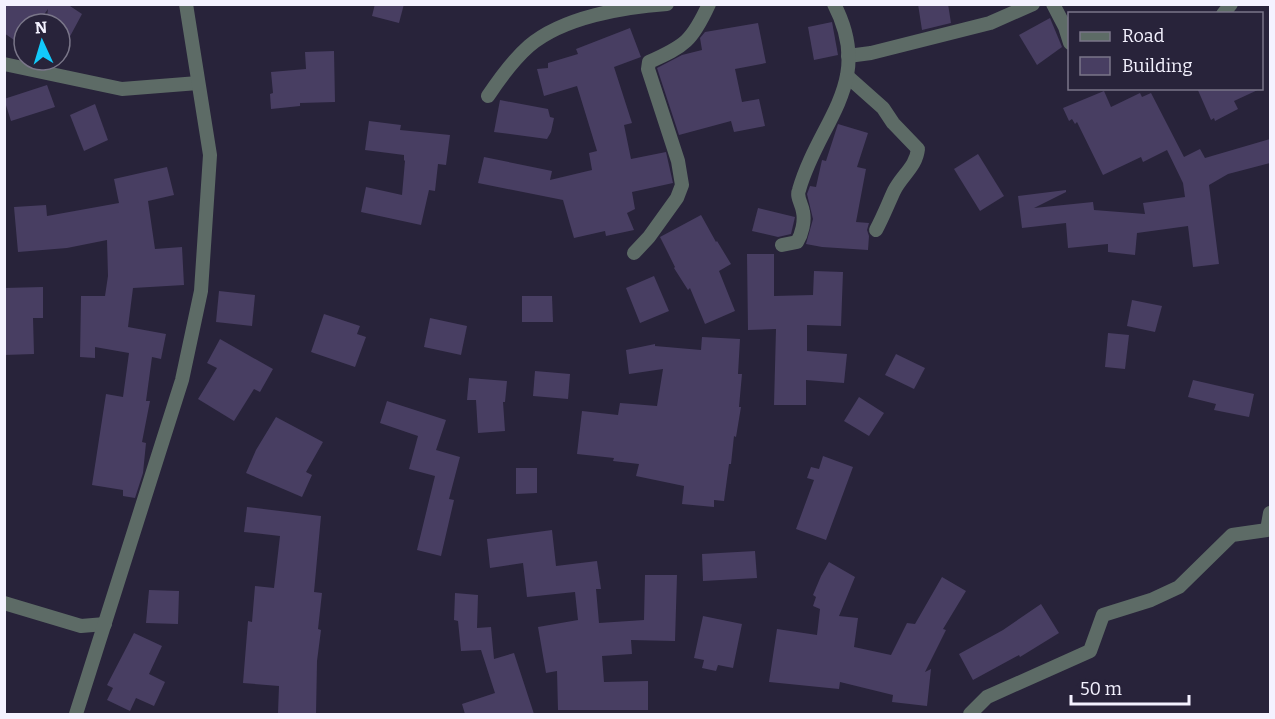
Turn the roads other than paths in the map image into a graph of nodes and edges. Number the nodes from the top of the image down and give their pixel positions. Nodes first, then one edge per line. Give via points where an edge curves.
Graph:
1 (186, 4) edge
2 (667, 4) edge
3 (709, 4) edge
4 (834, 4) edge
5 (1033, 4) edge
6 (1053, 4) edge
7 (1068, 37) edge
8 (848, 56) junction
9 (4, 64) edge
10 (847, 76) junction
11 (198, 83) junction
12 (488, 96) dead end
13 (876, 230) dead end
14 (782, 245) dead end
15 (634, 253) dead end
16 (1270, 513) edge
17 (4, 603) edge
18 (105, 624) junction
19 (76, 714) edge
20 (970, 714) edge

1 - 11 street
2 - 12 street via 605,13 565,24 531,45 504,72
3 - 15 street via 693,36 649,62 682,185 677,198
4 - 8 street via 843,23
5 - 8 street via 990,23
6 - 7 street
8 - 10 street
9 - 11 street via 122,89
10 - 13 street via 883,108 918,149 917,158 895,189
10 - 14 street via 842,97 797,194 804,213 801,236 797,242
11 - 18 street via 210,155 201,291 182,380
16 - 20 street via 1266,530 1232,535 1179,587 1103,615 1090,651 987,697
17 - 18 street via 81,626
18 - 19 street

